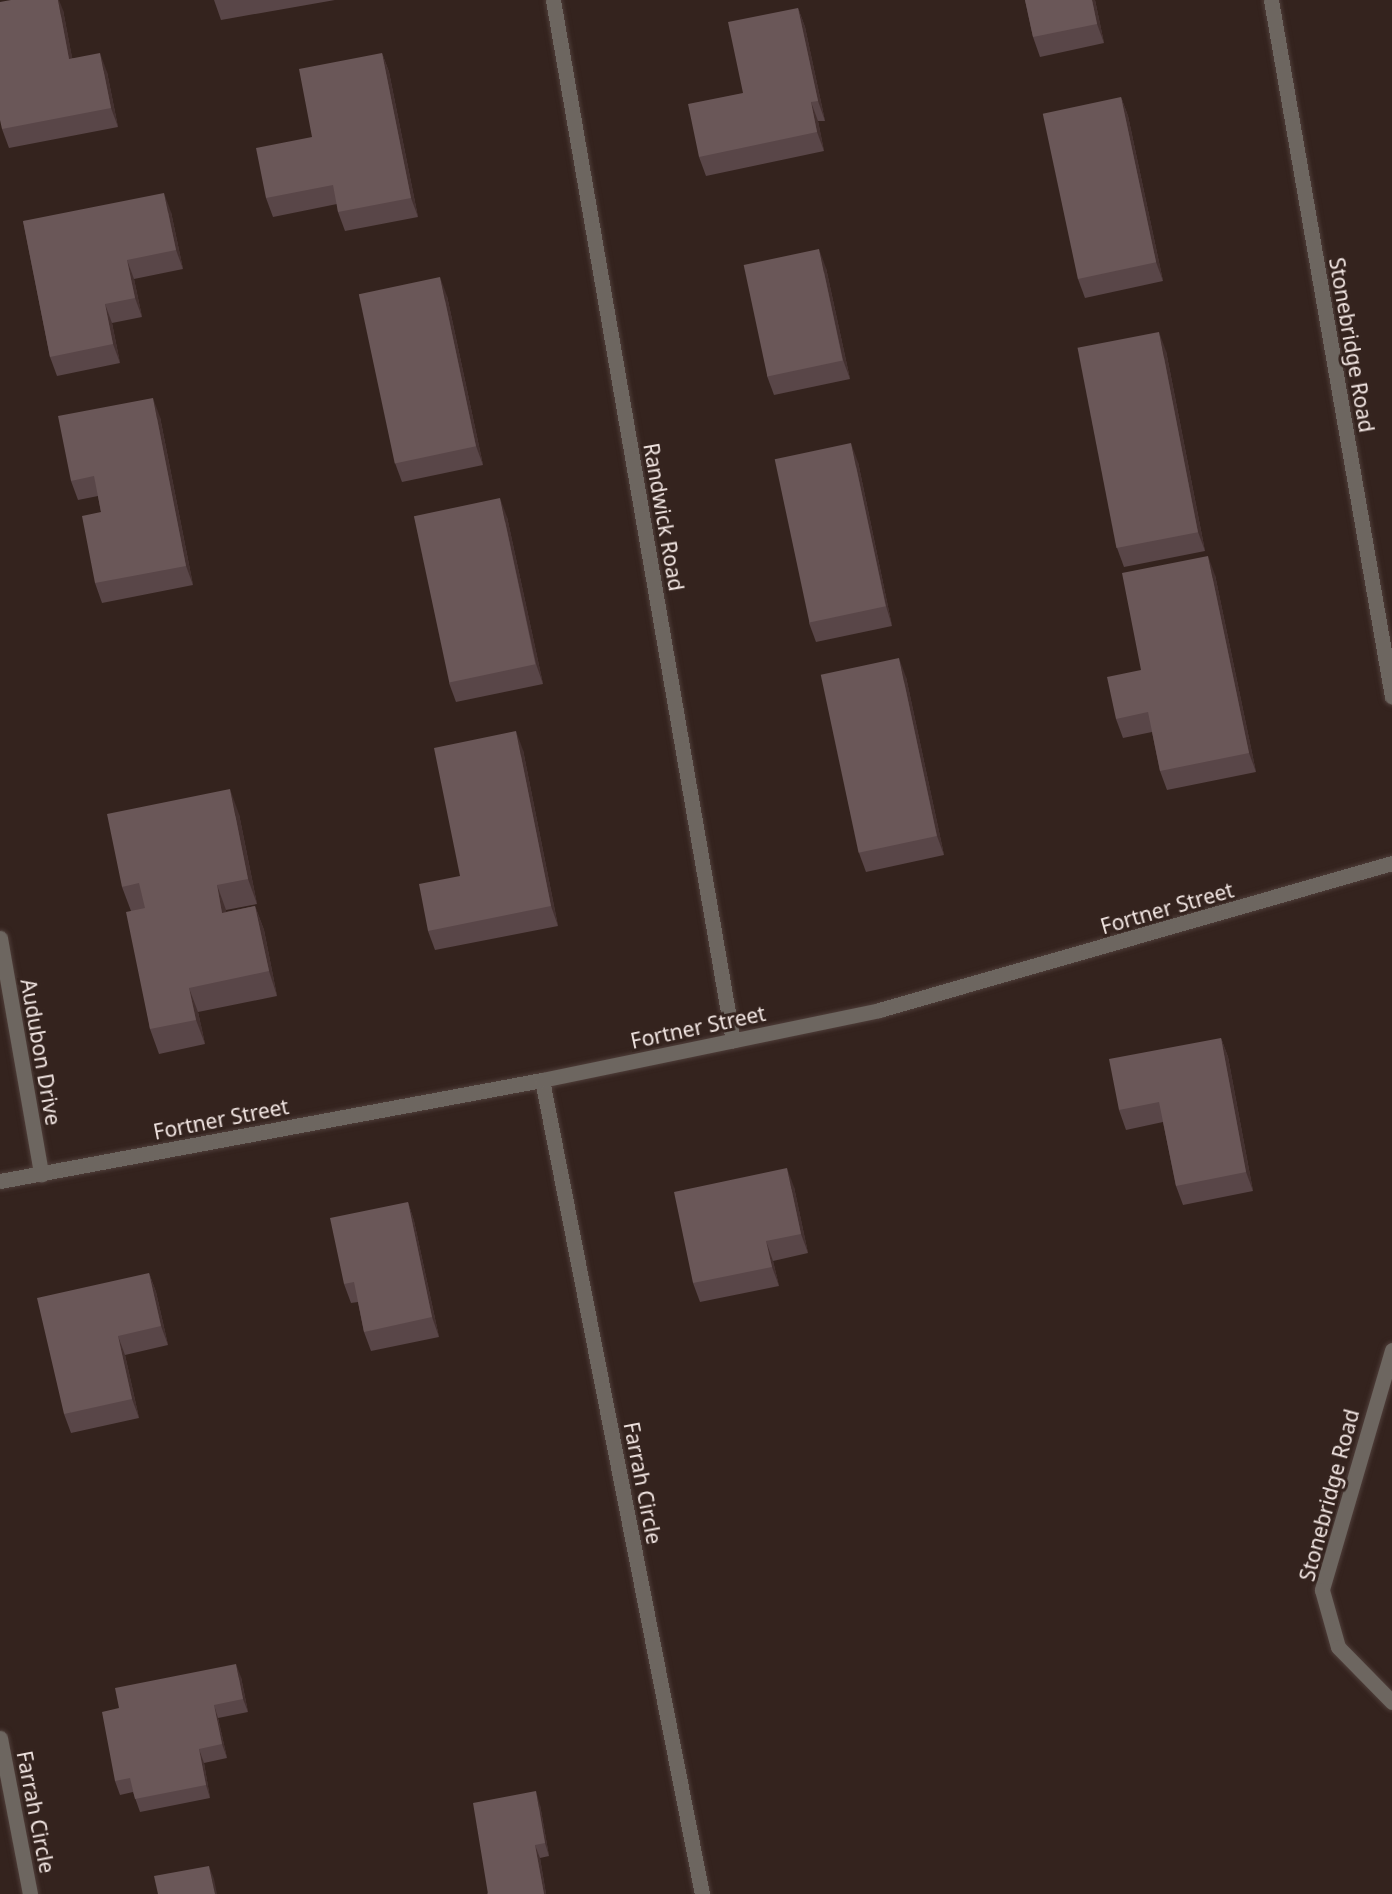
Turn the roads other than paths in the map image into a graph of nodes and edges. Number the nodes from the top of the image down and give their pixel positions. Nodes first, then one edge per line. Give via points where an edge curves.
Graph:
1 (553, 0) edge
2 (1271, 0) edge
3 (1392, 697) edge
4 (1392, 863) edge
5 (0, 938) edge
6 (734, 1041) junction
7 (542, 1080) junction
8 (41, 1174) junction
9 (0, 1182) edge
10 (1392, 1350) edge
11 (1392, 1702) edge
12 (0, 1738) edge
13 (30, 1894) edge
14 (702, 1894) edge

1 - 6 street, Randwick Road
2 - 3 street, Stonebridge Road
4 - 6 street, Fortner Street via 998,978
5 - 8 street, Audubon Drive
6 - 7 street, Fortner Street
7 - 8 street, Fortner Street
7 - 14 street, Farrah Circle
8 - 9 street, Fortner Street
10 - 11 street, Stonebridge Road via 1322,1590 1338,1647
12 - 13 street, Farrah Circle

